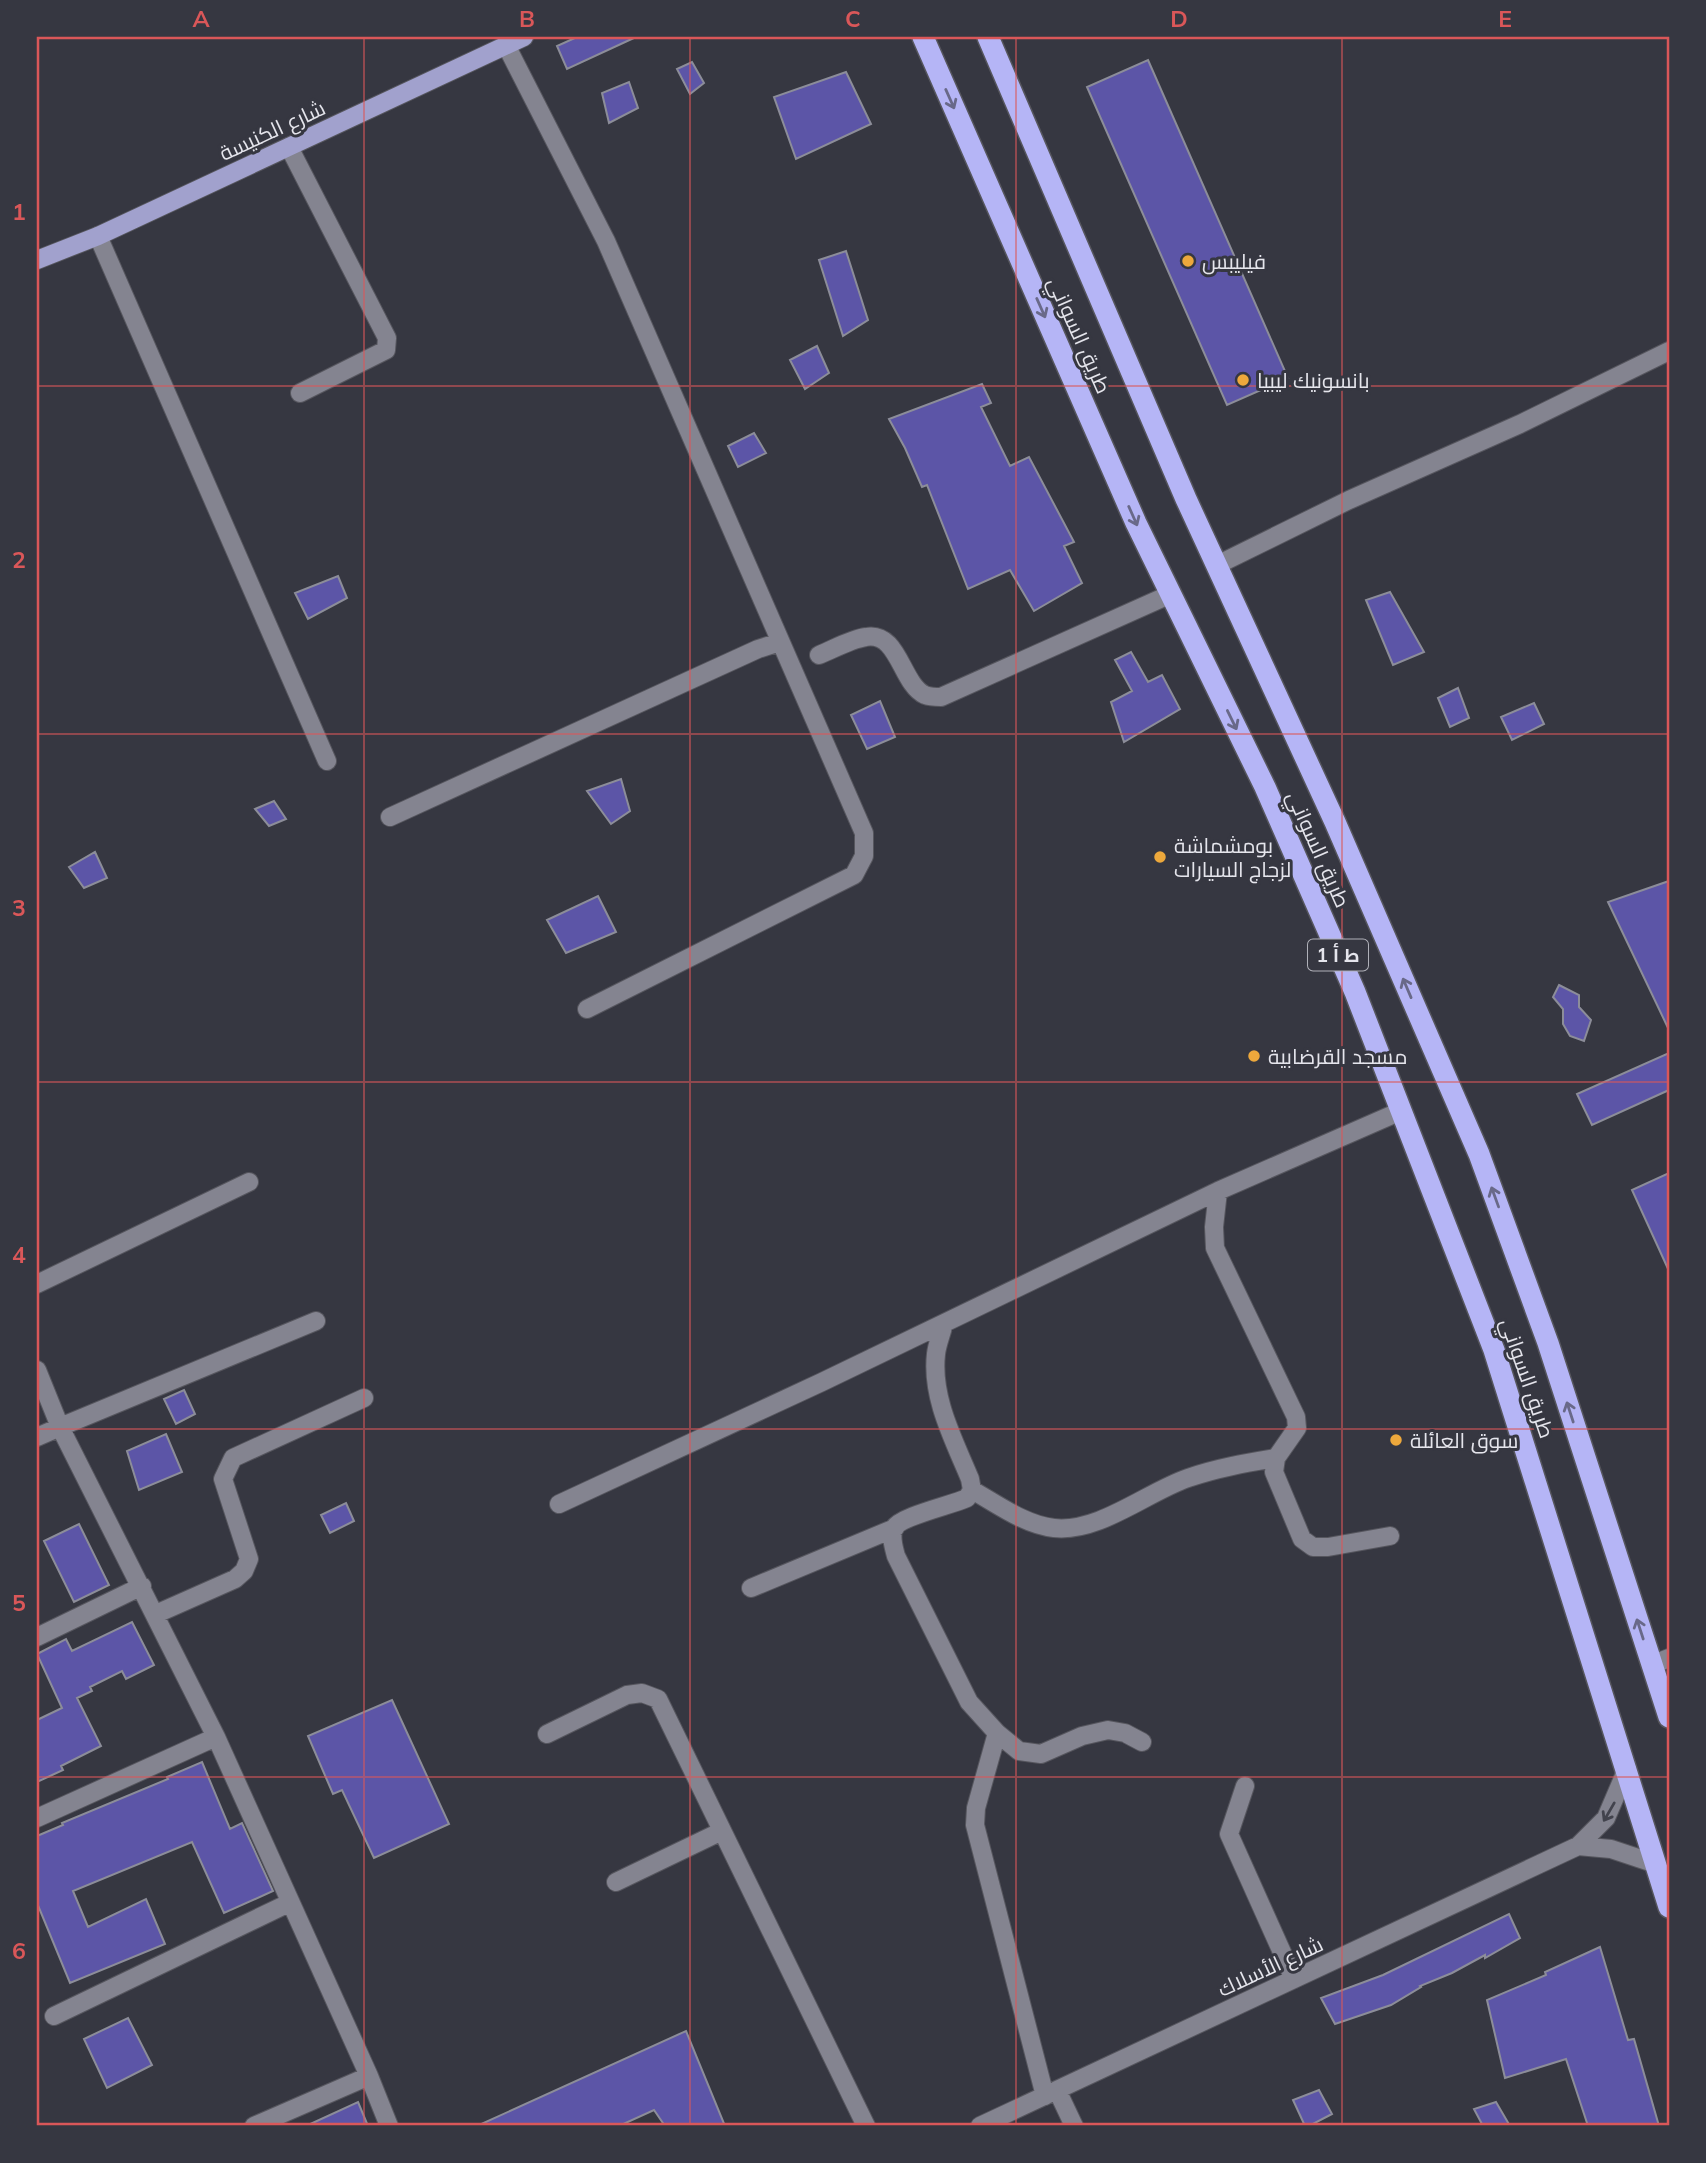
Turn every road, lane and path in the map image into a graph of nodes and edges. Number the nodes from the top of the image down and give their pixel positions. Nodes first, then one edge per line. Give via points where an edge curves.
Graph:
1 (524, 37) edge
2 (923, 37) edge
3 (988, 37) edge
4 (506, 45) junction
5 (289, 147) junction
6 (98, 236) junction
7 (37, 260) edge
8 (1669, 351) edge
9 (300, 393) dead end
10 (1217, 565) junction
11 (1171, 594) junction
12 (780, 642) junction
13 (820, 655) dead end
14 (327, 761) dead end
15 (390, 817) dead end
16 (587, 1009) dead end
17 (1401, 1111) junction
18 (248, 1182) dead end
19 (1218, 1191) junction
20 (37, 1284) edge
21 (316, 1321) dead end
22 (944, 1323) junction
23 (37, 1370) edge
24 (364, 1398) dead end
25 (60, 1427) junction
26 (37, 1437) edge
27 (1276, 1458) junction
28 (972, 1490) junction
29 (559, 1504) dead end
30 (894, 1528) junction
31 (1390, 1536) dead end
32 (142, 1586) junction
33 (751, 1588) dead end
34 (156, 1614) junction
35 (37, 1637) edge
36 (1660, 1661) edge
37 (1669, 1717) edge
38 (997, 1733) junction
39 (547, 1734) dead end
40 (216, 1737) junction
41 (1142, 1742) dead end
42 (1627, 1769) junction
43 (1245, 1786) dead end
44 (37, 1818) edge
45 (722, 1831) junction
46 (1578, 1846) junction
47 (1657, 1864) junction
48 (616, 1882) dead end
49 (289, 1903) junction
50 (1669, 1907) edge
51 (1294, 1979) junction
52 (54, 2016) dead end
53 (369, 2076) junction
54 (1051, 2093) junction
55 (254, 2126) edge
56 (389, 2126) edge
57 (866, 2126) edge
58 (980, 2126) edge
59 (1074, 2126) edge

1 - 4 main road, شارع الكنيسة
2 -> 11 highway, طريق السواني / ط أ 1
3 - 10 highway, طريق السواني / ط أ 1
4 - 5 main road, شارع الكنيسة
4 - 12 street via 606,241
5 - 6 main road, شارع الكنيسة
5 - 9 street via 387,338 386,350
6 - 7 main road, شارع الكنيسة
6 - 14 street
8 - 10 street
36 -> 10 highway, طريق السواني / ط أ 1 via 1479,1154
11 - 13 street via 941,697 917,690 888,643 877,637
11 -> 17 highway, طريق السواني / ط أ 1 via 1265,787 1355,992
12 - 15 street
12 - 16 street via 864,833 864,856 855,875
17 - 19 street
17 - 42 highway, طريق السواني / ط أ 1 via 1494,1350
18 - 20 street
19 - 22 street
19 - 27 street via 1215,1248 1296,1417 1295,1433
21 - 25 street
22 - 28 street via 936,1356 938,1389
22 - 29 street
23 - 25 street
24 - 34 street via 233,1458 223,1479 249,1559 244,1571
25 - 26 street
25 - 32 street
27 - 28 street via 1186,1478 1072,1528 1053,1528 1024,1519
27 - 31 street via 1274,1472 1302,1539 1313,1547
28 - 30 street via 967,1498 903,1520
30 - 33 street
30 - 38 street via 896,1556 968,1702
32 - 34 street
32 - 35 street
34 - 40 street
36 - 37 highway, طريق السواني / ط أ 1
38 - 41 street via 1019,1752 1041,1754 1108,1730
38 - 54 street via 975,1808 975,1825
39 - 45 street via 627,1695 642,1693 658,1699
40 - 44 street
40 - 49 street
42 -> 46 street, شارع الأسلاك via 1606,1818
42 - 47 highway, طريق السواني / ط أ 1
43 - 51 street via 1229,1834
45 - 48 street
45 - 57 street
46 - 47 street via 1611,1849
46 - 51 street, شارع الأسلاك
47 - 50 highway, طريق السواني / ط أ 1
49 - 52 street
49 - 53 street
51 - 54 street, شارع الأسلاك
53 - 55 street
53 - 56 street
54 - 58 street, شارع الأسلاك
54 - 59 street

